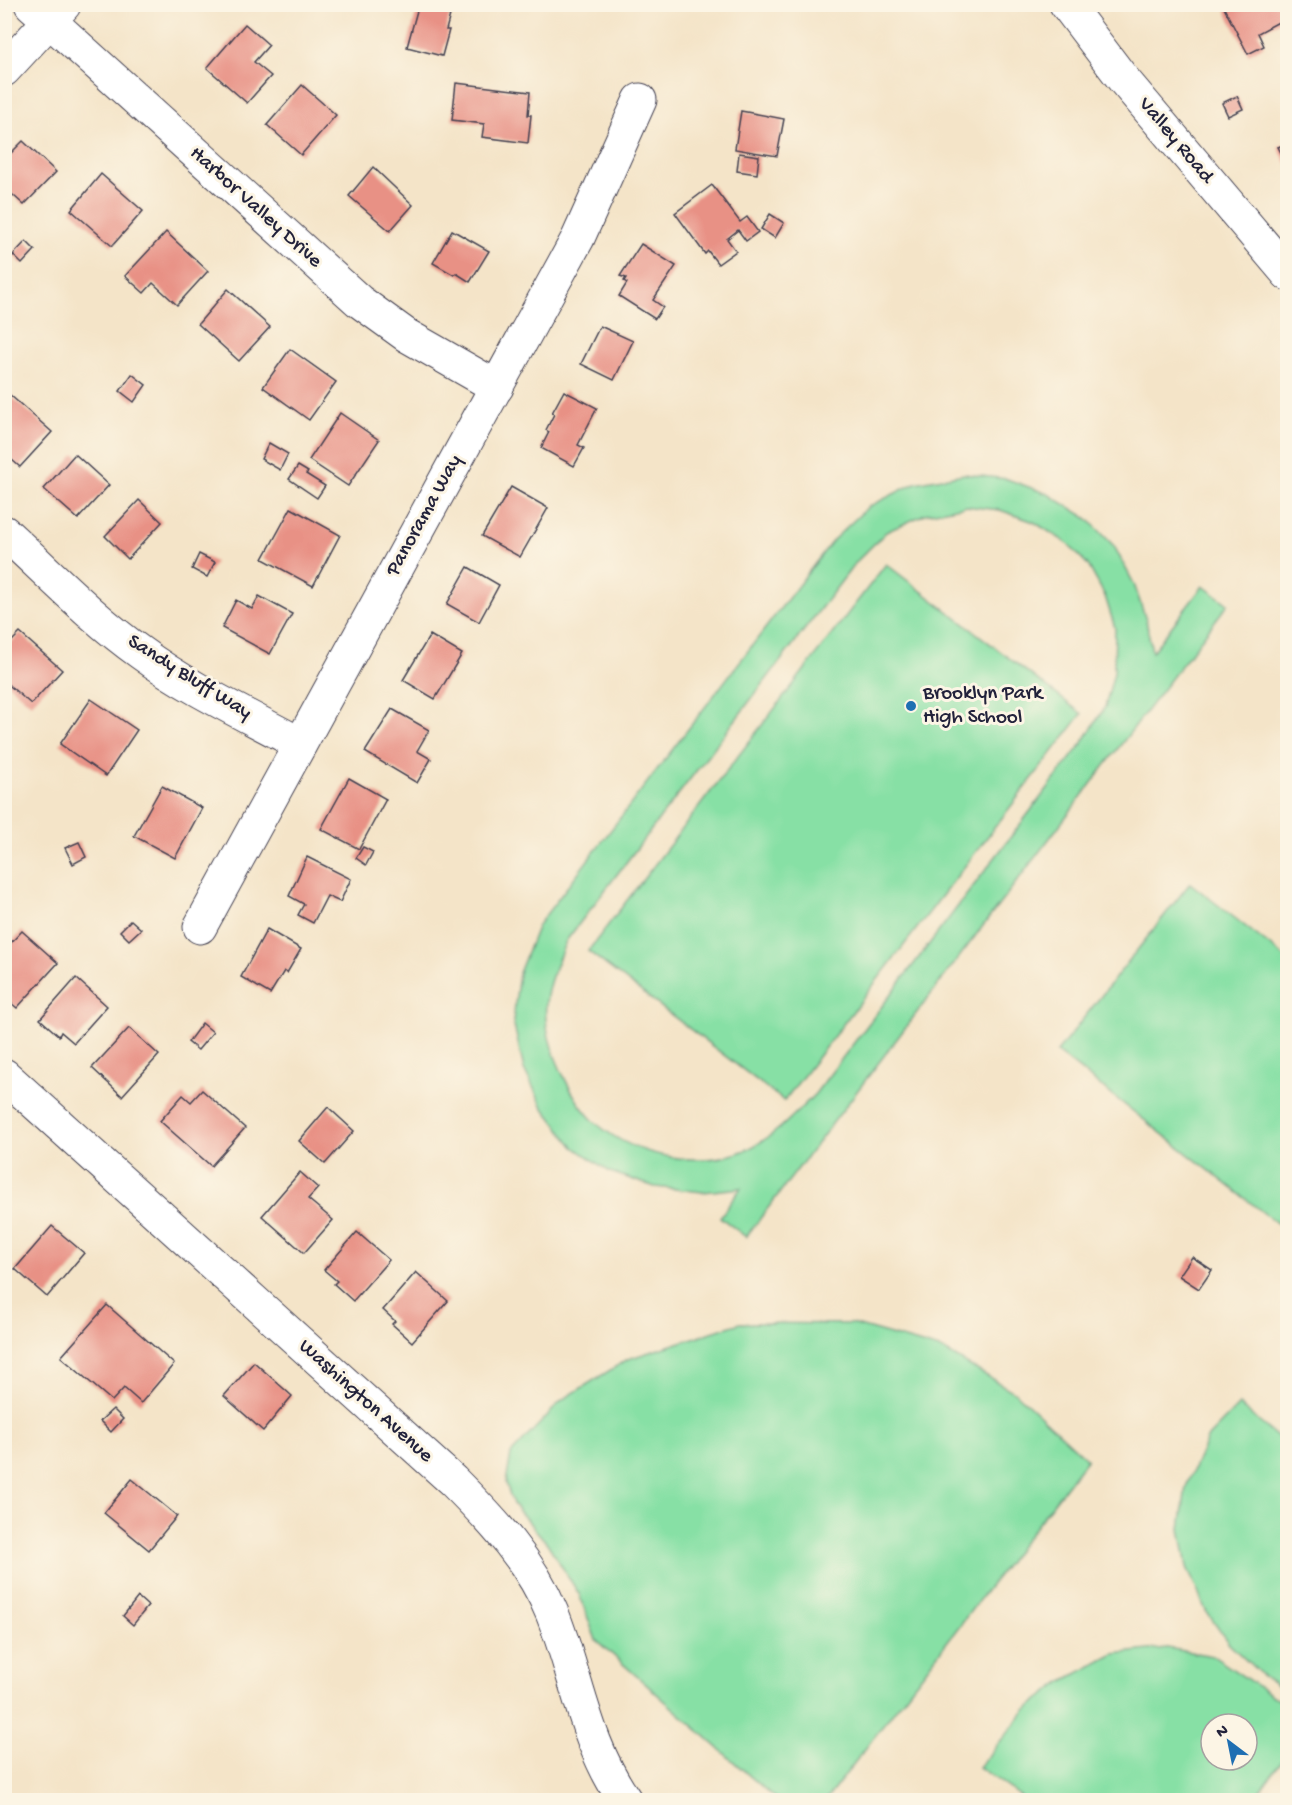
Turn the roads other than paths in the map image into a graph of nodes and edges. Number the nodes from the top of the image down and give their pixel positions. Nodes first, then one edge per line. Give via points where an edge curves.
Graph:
1 (1072, 6) edge
2 (48, 10) edge
3 (4, 70) edge
4 (640, 100) dead end
5 (1287, 274) edge
6 (497, 387) junction
7 (4, 532) edge
8 (300, 744) junction
9 (200, 927) dead end
10 (4, 1075) edge
11 (624, 1800) edge

1 - 5 street, Valley Road via 1123,80
2 - 3 street
2 - 6 street, Harbor Valley Drive via 358,301 406,335
4 - 6 street, Panorama Way via 578,238
6 - 8 street, Panorama Way
7 - 8 street, Sandy Bluff Way via 142,654
8 - 9 street, Panorama Way
10 - 11 street, Washington Avenue via 445,1473 493,1521 525,1563 551,1611 590,1737

